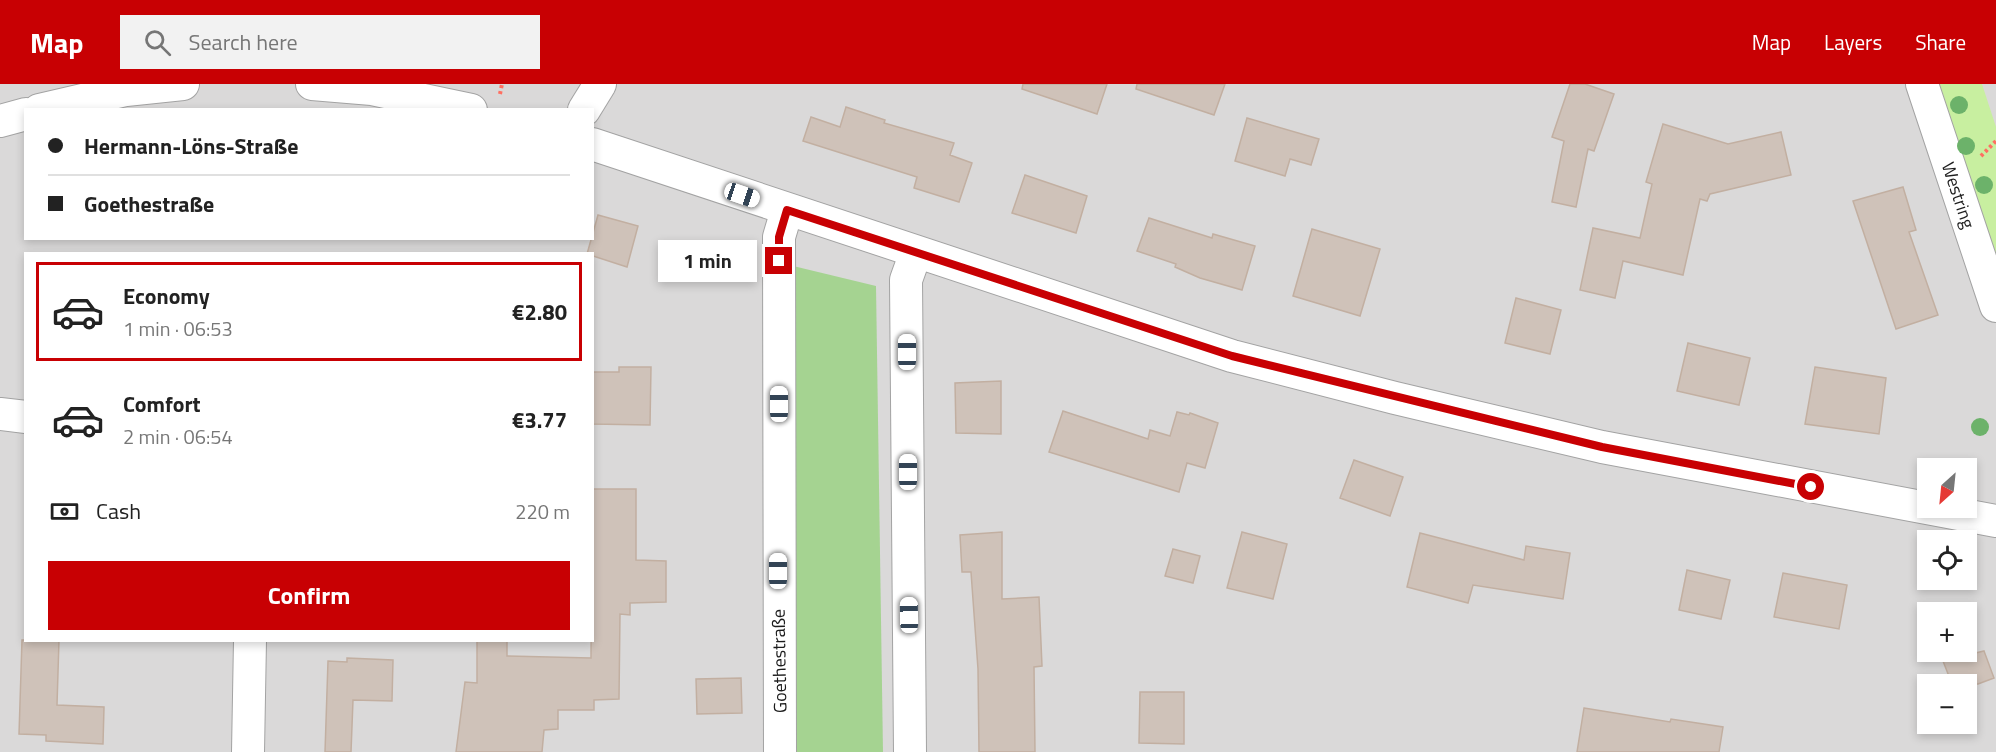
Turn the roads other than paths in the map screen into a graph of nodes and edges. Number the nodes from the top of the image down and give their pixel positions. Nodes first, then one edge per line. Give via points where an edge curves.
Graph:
1 (183, 84) edge
2 (312, 84) edge
3 (600, 84) edge
4 (1922, 84) edge
5 (48, 108) edge
6 (462, 108) edge
7 (585, 108) edge
8 (24, 115) edge
9 (0, 121) edge
10 (594, 145) edge
11 (787, 210) junction
12 (916, 252) junction
13 (1996, 306) edge
14 (0, 414) edge
15 (24, 417) edge
16 (1996, 521) edge
17 (250, 642) edge
18 (248, 752) edge
19 (780, 752) edge
20 (910, 752) edge

1 - 5 street via 126,90
2 - 6 street via 372,89
3 - 7 street
4 - 13 street, Westring
8 - 9 street
10 - 11 street
11 - 12 street
11 - 19 street, Goethestraße via 779,237
12 - 16 street via 1232,356 1384,396 1602,447
12 - 20 street via 906,280
14 - 15 street
17 - 18 street

